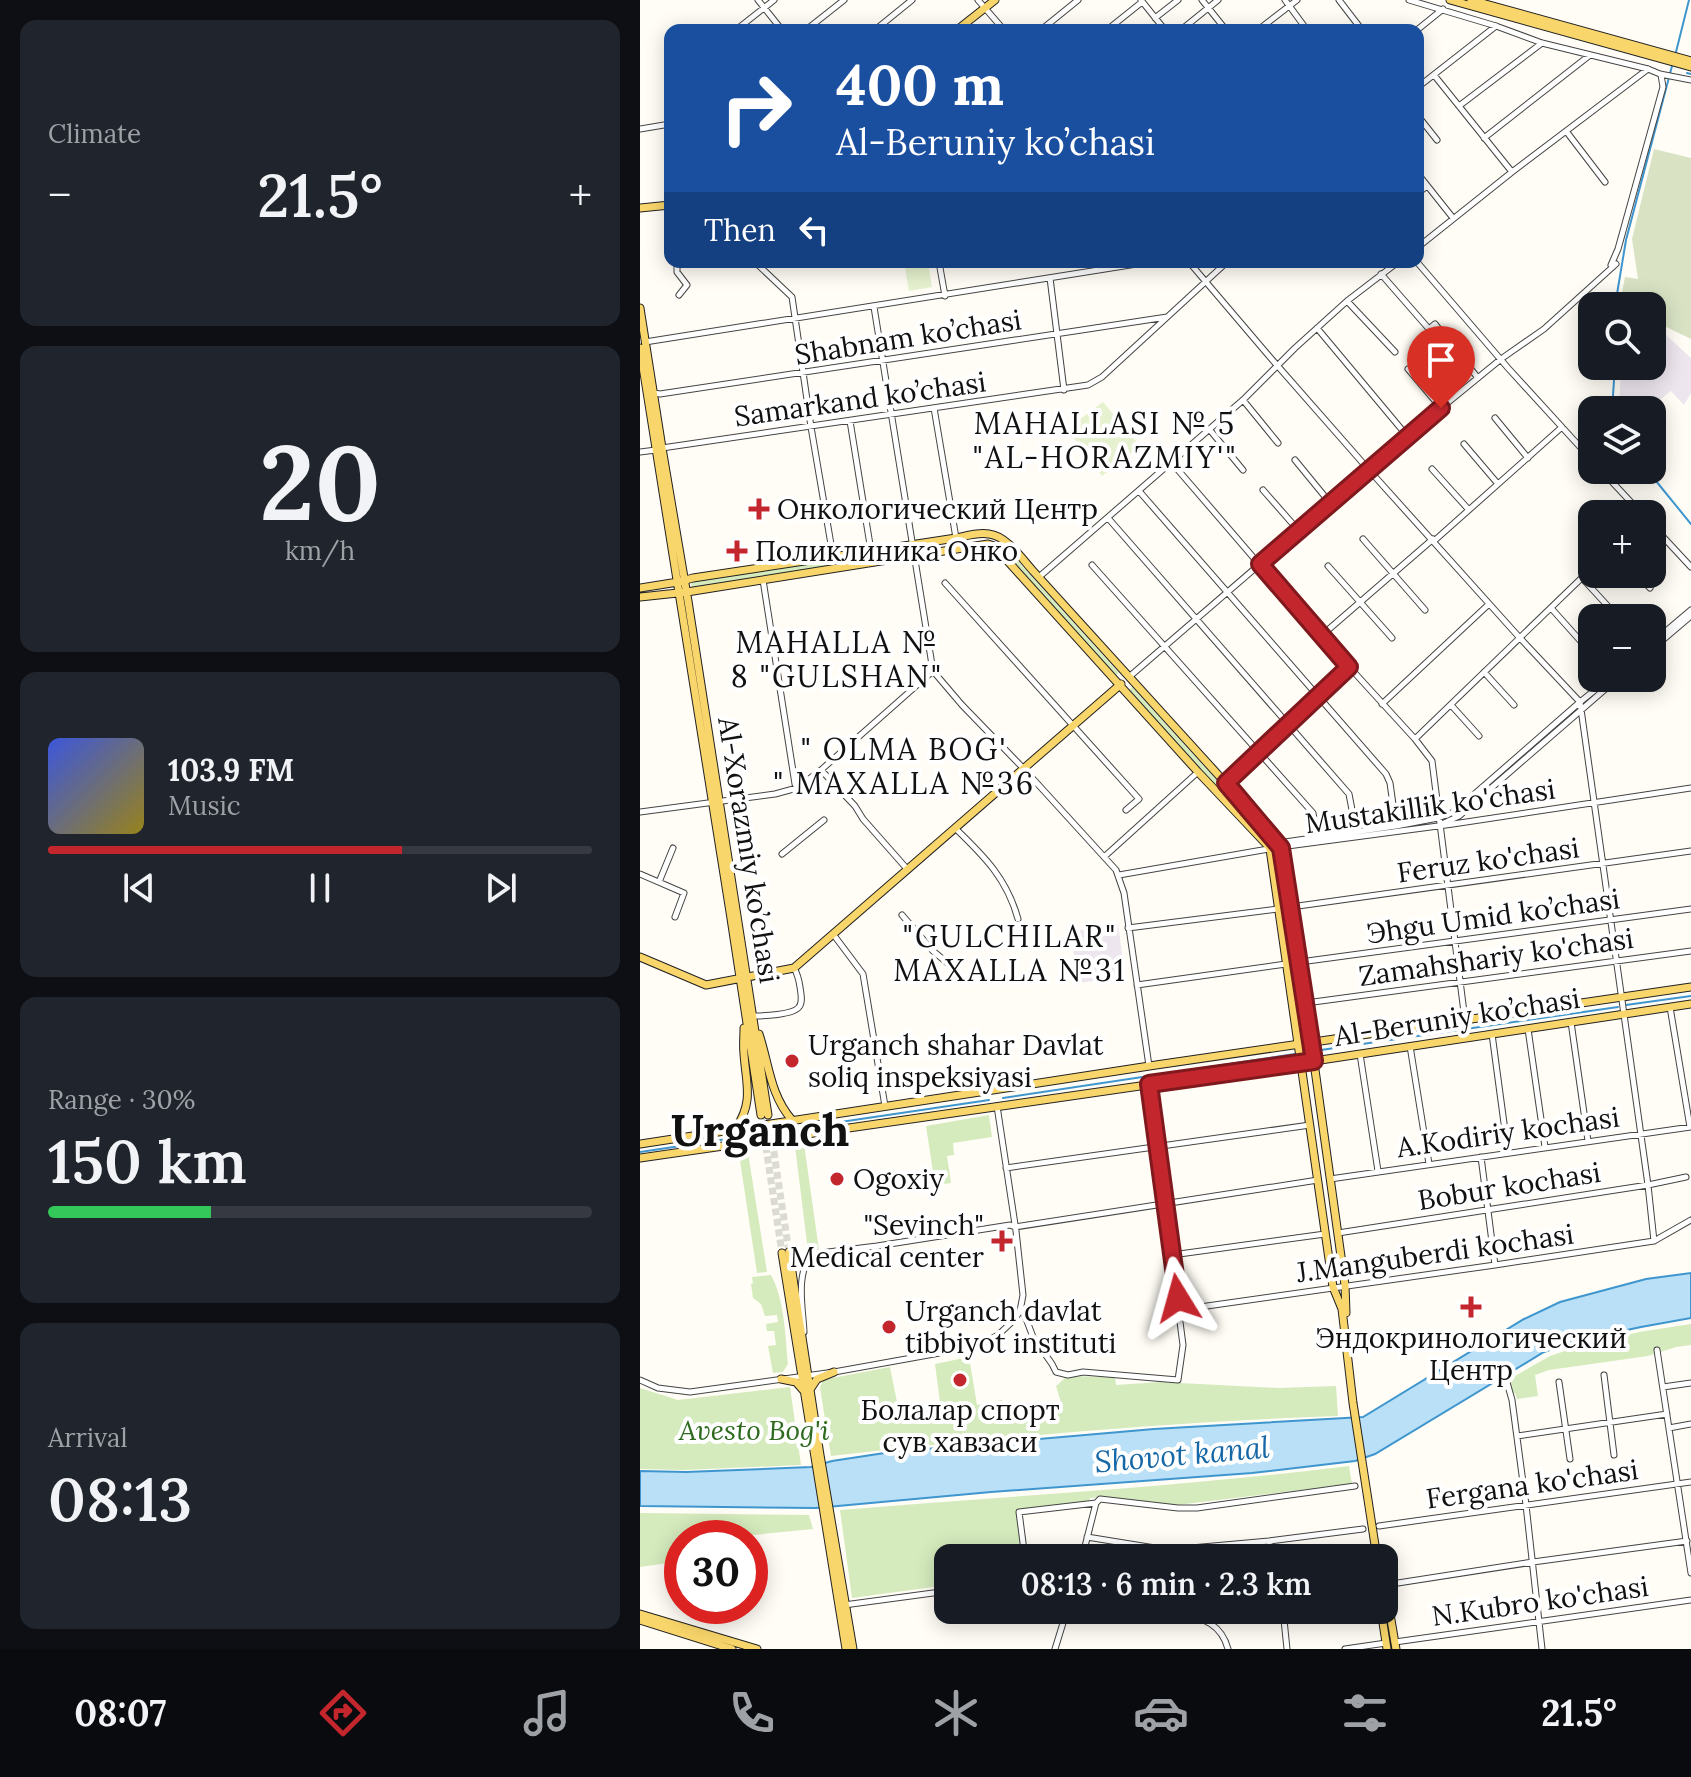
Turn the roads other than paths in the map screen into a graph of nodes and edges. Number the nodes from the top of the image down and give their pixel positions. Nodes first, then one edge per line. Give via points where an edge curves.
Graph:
1 (758, 0) edge
2 (774, 0) edge
3 (844, 0) edge
4 (912, 0) edge
5 (978, 0) edge
6 (995, 0) edge
7 (1002, 0) edge
8 (1078, 0) edge
9 (1178, 0) edge
10 (1202, 0) edge
11 (1218, 0) edge
12 (1285, 0) edge
13 (1297, 0) edge
14 (1339, 0) edge
15 (1409, 0) edge
16 (1450, 0) edge
17 (1471, 0) edge
18 (1142, 1) edge
19 (1289, 6) junction
20 (764, 8) junction
21 (1208, 8) junction
22 (987, 9) junction
23 (1443, 9) junction
24 (1155, 18) junction
25 (744, 24) edge
26 (777, 24) edge
27 (814, 24) edge
28 (882, 24) edge
29 (966, 24) edge
30 (971, 24) edge
31 (999, 24) edge
32 (1048, 24) edge
33 (1114, 24) edge
34 (1160, 24) edge
35 (1188, 24) edge
36 (1221, 24) edge
37 (1266, 24) edge
38 (1302, 24) edge
39 (1357, 24) edge
40 (1424, 24) edge
41 (1496, 26) junction
42 (1542, 43) junction
43 (1590, 55) junction
44 (1661, 56) junction
45 (1691, 61) edge
46 (1691, 67) edge
47 (1648, 69) junction
48 (1660, 74) junction
49 (1434, 75) junction
50 (1691, 80) edge
51 (1424, 82) edge
52 (1459, 106) junction
53 (1424, 124) edge
54 (664, 125) edge
55 (640, 129) edge
56 (1566, 131) junction
57 (1484, 138) junction
58 (1437, 140) dead end
59 (1512, 172) junction
60 (1424, 182) edge
61 (1605, 182) dead end
62 (1427, 186) junction
63 (1424, 188) edge
64 (664, 208) edge
65 (640, 210) edge
66 (1453, 218) junction
67 (1424, 242) edge
68 (1616, 264) dead end
69 (677, 268) edge
70 (762, 268) edge
71 (940, 268) edge
72 (1112, 268) edge
73 (1194, 268) edge
74 (1220, 268) edge
75 (1390, 268) edge
76 (1422, 268) edge
77 (1381, 274) junction
78 (1050, 278) junction
79 (1205, 281) junction
80 (679, 295) dead end
81 (945, 296) junction
82 (1347, 301) junction
83 (874, 307) junction
84 (640, 308) edge
85 (1167, 317) junction
86 (795, 319) junction
87 (1555, 319) junction
88 (1317, 328) junction
89 (1057, 334) junction
90 (643, 345) edge
91 (1395, 352) dead end
92 (1501, 359) junction
93 (883, 360) junction
94 (1278, 366) junction
95 (1408, 369) dead end
96 (803, 373) junction
97 (1478, 378) junction
98 (643, 385) edge
99 (1064, 390) junction
100 (654, 393) junction
101 (1243, 400) junction
102 (934, 408) junction
103 (1441, 408) junction
104 (892, 415) junction
105 (1495, 418) dead end
106 (850, 421) junction
107 (811, 427) junction
108 (1562, 427) junction
109 (1209, 429) junction
110 (1408, 437) junction
111 (1278, 443) dead end
112 (1464, 444) dead end
113 (1578, 445) edge
114 (659, 449) junction
115 (640, 452) edge
116 (1528, 458) junction
117 (1295, 460) dead end
118 (1172, 463) junction
119 (1432, 469) dead end
120 (1243, 470) dead end
121 (1369, 470) junction
122 (1498, 484) junction
123 (1614, 484) edge
124 (1263, 490) dead end
125 (1139, 491) junction
126 (1629, 500) edge
127 (1331, 504) junction
128 (1469, 510) junction
129 (1108, 518) junction
130 (1299, 531) junction
131 (999, 537) junction
132 (956, 538) junction
133 (1363, 539) dead end
134 (1433, 540) junction
135 (1666, 540) edge
136 (912, 544) junction
137 (994, 546) junction
138 (871, 551) junction
139 (914, 555) junction
140 (833, 557) junction
141 (1260, 564) junction
142 (1092, 565) dead end
143 (1328, 566) dead end
144 (1691, 567) edge
145 (1393, 573) junction
146 (1038, 578) junction
147 (762, 579) junction
148 (681, 581) junction
149 (1578, 582) edge
150 (945, 583) dead end
151 (640, 588) edge
152 (1591, 588) edge
153 (683, 592) junction
154 (1226, 593) junction
155 (640, 597) edge
156 (1359, 602) junction
157 (1489, 604) junction
158 (1606, 604) edge
159 (1551, 608) junction
160 (1425, 610) dead end
161 (1691, 613) edge
162 (1196, 620) junction
163 (1666, 634) edge
164 (1321, 636) junction
165 (1519, 637) junction
166 (1392, 638) dead end
167 (1578, 638) edge
168 (1164, 646) junction
169 (1349, 667) junction
170 (933, 671) junction
171 (1484, 672) junction
172 (1129, 677) junction
173 (1119, 686) junction
174 (1595, 692) edge
175 (1599, 692) edge
176 (1318, 697) junction
177 (1382, 704) junction
178 (1451, 705) junction
179 (1514, 705) dead end
180 (1581, 705) junction
181 (1288, 725) junction
182 (1074, 726) junction
183 (1479, 736) dead end
184 (1415, 739) junction
185 (1260, 752) junction
186 (821, 770) junction
187 (1026, 772) junction
188 (1198, 772) junction
189 (1226, 783) junction
190 (797, 788) junction
191 (1691, 788) edge
192 (716, 802) junction
193 (1595, 803) junction
194 (1126, 810) dead end
195 (640, 812) edge
196 (824, 820) dead end
197 (1439, 822) junction
198 (1396, 826) junction
199 (956, 829) junction
200 (1356, 831) junction
201 (1317, 837) junction
202 (1279, 845) junction
203 (673, 848) dead end
204 (1270, 849) junction
205 (1691, 851) edge
206 (782, 854) dead end
207 (1104, 857) junction
208 (1604, 863) junction
209 (908, 870) junction
210 (640, 874) edge
211 (1119, 875) junction
212 (659, 882) junction
213 (1448, 886) junction
214 (1290, 907) junction
215 (1278, 909) junction
216 (1691, 909) edge
217 (902, 915) dead end
218 (675, 917) dead end
219 (1018, 919) dead end
220 (1611, 920) junction
221 (1128, 928) junction
222 (833, 934) junction
223 (1455, 941) junction
224 (1691, 951) edge
225 (640, 957) edge
226 (1617, 961) junction
227 (1300, 962) junction
228 (1286, 964) junction
229 (794, 968) junction
230 (956, 970) dead end
231 (747, 978) junction
232 (1461, 982) junction
233 (1137, 985) junction
234 (1691, 987) edge
235 (1621, 997) junction
236 (1306, 1003) junction
237 (1691, 1004) edge
238 (744, 1006) junction
239 (1670, 1007) junction
240 (1624, 1014) junction
241 (753, 1016) junction
242 (1465, 1020) junction
243 (1571, 1022) junction
244 (1528, 1029) junction
245 (1492, 1034) junction
246 (1311, 1043) junction
247 (1298, 1045) junction
248 (1410, 1046) junction
249 (1360, 1054) junction
250 (1314, 1061) junction
251 (1301, 1063) junction
252 (1149, 1066) junction
253 (1149, 1084) junction
254 (995, 1090) junction
255 (885, 1106) junction
256 (997, 1106) junction
257 (796, 1119) junction
258 (1310, 1125) junction
259 (1690, 1127) edge
260 (736, 1129) junction
261 (1641, 1133) junction
262 (1588, 1141) junction
263 (640, 1144) edge
264 (1157, 1147) junction
265 (1545, 1147) junction
266 (1508, 1153) junction
267 (1481, 1157) junction
268 (640, 1158) edge
269 (1429, 1164) junction
270 (1006, 1168) junction
271 (1378, 1171) junction
272 (1686, 1177) dead end
273 (1330, 1179) junction
274 (1318, 1180) junction
275 (1648, 1185) junction
276 (1165, 1204) junction
277 (1488, 1209) junction
278 (1691, 1220) edge
279 (1015, 1227) junction
280 (1338, 1233) junction
281 (1325, 1234) junction
282 (1654, 1241) junction
283 (1172, 1255) junction
284 (1495, 1265) junction
285 (1345, 1285) junction
286 (1333, 1287) junction
287 (1021, 1305) junction
288 (1179, 1310) junction
289 (803, 1349) junction
290 (1657, 1350) dead end
291 (834, 1372) junction
292 (1604, 1375) dead end
293 (804, 1376) junction
294 (781, 1379) junction
295 (1506, 1379) dead end
296 (640, 1380) edge
297 (1559, 1382) dead end
298 (1691, 1383) edge
299 (1663, 1387) junction
300 (806, 1390) junction
301 (1355, 1403) junction
302 (1667, 1414) junction
303 (1610, 1423) junction
304 (1691, 1424) edge
305 (1669, 1428) junction
306 (1566, 1429) junction
307 (1517, 1436) junction
308 (1614, 1455) dead end
309 (1570, 1459) dead end
310 (1691, 1482) edge
311 (1678, 1484) junction
312 (1355, 1486) dead end
313 (1096, 1503) junction
314 (1526, 1505) junction
315 (1379, 1526) dead end
316 (1363, 1529) dead end
317 (1087, 1537) junction
318 (1269, 1541) junction
319 (1687, 1541) junction
320 (1023, 1544) edge
321 (1085, 1544) edge
322 (1130, 1544) edge
323 (1237, 1544) edge
324 (1270, 1544) edge
325 (1377, 1544) edge
326 (1533, 1562) junction
327 (1691, 1573) edge
328 (1398, 1581) edge
329 (934, 1593) edge
330 (1691, 1600) edge
331 (842, 1605) junction
332 (641, 1617) edge
333 (1539, 1621) junction
334 (1063, 1624) edge
335 (1214, 1624) edge
336 (1284, 1624) edge
337 (1385, 1624) edge
338 (1389, 1624) edge
339 (1391, 1646) edge
340 (732, 1649) edge
341 (757, 1649) edge
342 (846, 1649) edge
343 (853, 1649) edge
344 (1055, 1649) edge
345 (1228, 1649) edge
346 (1287, 1649) edge
347 (1345, 1649) edge
348 (1542, 1649) edge

1 - 20 street
2 - 20 street
3 - 27 street
4 - 28 street
5 - 22 street
6 - 22 main road
7 - 22 main road
8 - 32 street
9 - 24 street
10 - 21 street
11 - 21 street
12 - 19 street
13 - 19 street
14 - 39 street
15 - 23 street
16 - 44 main road
17 - 44 main road
18 - 24 street
18 - 33 street
19 - 37 street
19 - 38 street
20 - 25 street
20 - 26 street
21 - 35 street
21 - 36 street
22 - 29 main road
22 - 30 main road
22 - 31 street
23 - 40 street
23 - 41 street
24 - 34 street
41 - 42 street
41 - 49 street
42 - 43 street
42 - 52 street
43 - 47 street
43 - 57 street
44 - 45 main road
44 - 46 main road
44 - 48 street
47 - 48 street
47 - 56 street
48 - 50 street
48 - 87 street via 1663,87 1612,264
49 - 51 street
49 - 52 street
52 - 57 street
53 - 58 street
54 - 55 street
56 - 59 street
56 - 61 street
57 - 59 street
59 - 66 street
60 - 62 street
62 - 63 street
62 - 66 street
64 - 65 main road
66 - 67 street
68 - 87 street
69 - 80 street via 687,285
70 - 86 street via 792,297
71 - 81 street
72 - 78 street
73 - 79 street
74 - 79 street, Samarkand ko’chasi
75 - 77 street
76 - 92 street
77 - 82 street
77 - 97 street via 1429,329 1435,324
78 - 81 street
78 - 89 street
79 - 85 street, Samarkand ko’chasi
79 - 94 street
81 - 83 street
82 - 88 street
82 - 91 street
83 - 86 street
83 - 93 street
84 - 90 main road, Al-Xorazmiy ko’chasi
85 - 89 street, Shabnam ko’chasi
85 - 99 street, Samarkand ko’chasi via 1095,382
86 - 90 street
86 - 96 street
87 - 92 street
88 - 94 street
88 - 110 street
89 - 93 street, Shabnam ko’chasi
89 - 99 street
90 - 98 main road, Al-Xorazmiy ko’chasi
90 - 100 main road, Al-Xorazmiy ko’chasi
92 - 97 street
92 - 108 street
93 - 96 street, Shabnam ko’chasi
93 - 104 street
94 - 101 street
94 - 121 street
95 - 103 street
96 - 100 street, Shabnam ko’chasi
96 - 107 street
97 - 103 street
98 - 114 main road, Al-Xorazmiy ko’chasi
99 - 102 street, Samarkand ko’chasi
100 - 114 main road, Al-Xorazmiy ko’chasi
101 - 109 street
101 - 111 street
102 - 104 street, Samarkand ko’chasi
102 - 132 street
103 - 110 street
104 - 106 street, Samarkand ko’chasi
104 - 136 street
105 - 116 street
106 - 107 street, Samarkand ko’chasi
106 - 138 street
107 - 114 street, Samarkand ko’chasi
107 - 140 street
108 - 113 street
108 - 116 street
109 - 118 street
109 - 120 street
110 - 121 street
112 - 122 street
114 - 115 street, Samarkand ko’chasi
114 - 148 main road, Al-Xorazmiy ko’chasi
116 - 122 street
117 - 127 street
118 - 125 street
118 - 141 street
119 - 128 street
121 - 127 street
121 - 134 street
122 - 128 street
123 - 126 street
124 - 130 street
125 - 129 street
125 - 154 street
127 - 130 street
128 - 134 street
129 - 146 street
129 - 162 street
130 - 141 street
131 - 132 main road via 985,533
131 - 137 street
131 - 146 main road
132 - 136 main road
133 - 145 street
134 - 145 street
134 - 157 street
135 - 144 street
136 - 138 main road
136 - 139 street
137 - 139 main road
137 - 173 main road
138 - 140 main road
139 - 147 main road
139 - 170 street
140 - 148 main road
141 - 154 street
141 - 164 street
142 - 168 street
143 - 156 street
145 - 156 street
145 - 160 street
146 - 172 main road
147 - 153 main road
147 - 190 street
148 - 151 main road
148 - 153 main road, Al-Xorazmiy ko’chasi
149 - 159 street
150 - 182 street
152 - 158 street
153 - 155 main road
153 - 192 main road, Al-Xorazmiy ko’chasi
154 - 162 street
154 - 176 street
156 - 164 street
156 - 166 street
157 - 165 street
157 - 177 street
159 - 165 street
159 - 167 street
161 - 163 street
162 - 168 street
162 - 181 street
164 - 169 street
165 - 171 street
165 - 180 street
168 - 172 street
168 - 185 street
169 - 176 street
169 - 177 street
170 - 186 street
170 - 187 street
171 - 178 street
171 - 179 street
172 - 173 main road
172 - 189 main road
173 - 182 main road
173 - 188 main road
174 - 180 street
175 - 180 street
176 - 181 street
176 - 198 street via 1386,774
177 - 184 street
178 - 183 street
178 - 184 street
180 - 193 street, Mustakillik ko'chasi
180 - 197 street via 1459,816
181 - 185 street
181 - 200 street via 1349,794
182 - 187 main road
182 - 194 street via 1139,799
184 - 197 street via 1432,761
185 - 189 street
185 - 201 street via 1313,813
186 - 190 street
186 - 209 street
187 - 199 main road
187 - 207 street
188 - 204 main road
188 - 207 street
189 - 202 main road
190 - 192 street
191 - 193 street, Mustakillik ko'chasi
192 - 195 street
192 - 231 main road, Al-Xorazmiy ko’chasi
193 - 197 street, Mustakillik ko'chasi
193 - 208 street, Mustakillik ko'chasi
196 - 206 street
197 - 198 street, Mustakillik ko'chasi
197 - 202 street, Mustakillik ko'chasi
197 - 213 street
198 - 200 street, Mustakillik ko'chasi
199 - 209 main road
199 - 219 street via 1002,878
200 - 201 street, Mustakillik ko'chasi
201 - 202 street, Mustakillik ko'chasi
202 - 204 main road
202 - 214 main road
203 - 212 street
204 - 211 street
204 - 215 main road
205 - 208 street, Feruz ko'chasi
207 - 211 street
208 - 213 street, Feruz ko'chasi
208 - 220 street, Mustakillik ko'chasi
209 - 222 main road
210 - 212 street
211 - 221 street
212 - 218 street via 684,893
213 - 214 street, Feruz ko'chasi
213 - 223 street
214 - 227 main road
215 - 221 street
215 - 228 main road
216 - 220 street, Эhgu Umid ko’chasi
217 - 230 street
220 - 223 street, Эhgu Umid ko’chasi
220 - 226 street, Mustakillik ko'chasi
221 - 233 street
222 - 229 main road
222 - 255 street via 863,974
223 - 227 street, Эhgu Umid ko’chasi
223 - 232 street
224 - 226 street, Zamahshariy ko'chasi
225 - 231 main road via 706,985
226 - 232 street, Zamahshariy ko'chasi
226 - 235 street, Mustakillik ko'chasi
227 - 236 main road
228 - 233 street
228 - 247 main road
229 - 231 main road
229 - 241 street via 802,998 798,1009
231 - 238 main road, Al-Xorazmiy ko’chasi
231 - 241 main road, Al-Xorazmiy ko’chasi
232 - 236 street, Zamahshariy ko'chasi
232 - 242 street
233 - 252 street
234 - 235 main road, Al-Beruniy ko’chasi
235 - 240 street, Mustakillik ko'chasi
235 - 242 main road, Al-Beruniy ko’chasi
236 - 246 main road
237 - 239 main road, Al-Beruniy ko’chasi
238 - 241 main road, Al-Xorazmiy ko’chasi via 764,1115
238 - 260 main road via 749,1095
239 - 240 main road, Al-Beruniy ko’chasi
239 - 259 street
240 - 243 main road, Al-Beruniy ko’chasi
240 - 261 street, Mustakillik ko'chasi
241 - 257 main road via 774,1092 783,1110
242 - 246 main road, Al-Beruniy ko’chasi
243 - 244 main road, Al-Beruniy ko’chasi
243 - 262 street
244 - 245 main road, Al-Beruniy ko’chasi
244 - 265 street
245 - 248 main road, Al-Beruniy ko’chasi
245 - 266 street
246 - 247 main road, Al-Beruniy ko’chasi
246 - 250 main road
247 - 251 main road
247 - 252 main road, Al-Beruniy ko’chasi
248 - 249 main road, Al-Beruniy ko’chasi
248 - 269 street
249 - 250 main road, Al-Beruniy ko’chasi
249 - 271 street
250 - 251 main road, Al-Beruniy ko’chasi
250 - 273 main road
251 - 253 main road, Al-Beruniy ko’chasi
251 - 258 main road
252 - 254 main road, Al-Beruniy ko’chasi
253 - 256 main road, Al-Beruniy ko’chasi
253 - 264 street
254 - 255 main road, Al-Beruniy ko’chasi
254 - 256 main road
255 - 257 main road, Al-Beruniy ko’chasi
256 - 268 main road, Al-Beruniy ko’chasi
256 - 270 street
257 - 260 main road, Al-Beruniy ko’chasi
258 - 264 street
258 - 274 main road
259 - 261 street, A.Kodiriy kochasi
260 - 263 main road, Al-Beruniy ko’chasi
261 - 262 street, A.Kodiriy kochasi
261 - 275 street, Mustakillik ko'chasi
262 - 265 street, A.Kodiriy kochasi
264 - 270 street
264 - 276 street
265 - 266 street, A.Kodiriy kochasi
266 - 267 street, A.Kodiriy kochasi
267 - 269 street, A.Kodiriy kochasi
267 - 277 street
269 - 271 street, A.Kodiriy kochasi
270 - 279 street
271 - 273 street, A.Kodiriy kochasi
272 - 275 street, Bobur kochasi
273 - 280 main road
274 - 276 street
274 - 281 main road
275 - 277 street, Bobur kochasi
275 - 282 street, Mustakillik ko'chasi
276 - 279 street
276 - 283 street
277 - 280 street, Bobur kochasi
277 - 284 street
278 - 282 street, J.Manguberdi kochasi
279 - 287 street
279 - 289 street via 812,1254 800,1290
280 - 285 main road
281 - 283 street
281 - 286 main road
282 - 284 street, J.Manguberdi kochasi
283 - 288 street
284 - 285 street, J.Manguberdi kochasi
285 - 286 street, J.Manguberdi kochasi
285 - 301 main road
286 - 288 street, J.Manguberdi kochasi
286 - 301 main road via 1342,1309
287 - 288 street via 1033,1337 1056,1372 1178,1380 1183,1345
287 - 291 street via 1007,1328 978,1346
289 - 293 main road
289 - 293 main road via 785,1253
290 - 299 street
291 - 293 street
291 - 300 main road
292 - 303 street
293 - 294 street
293 - 300 main road
294 - 296 street via 690,1392
294 - 300 main road
295 - 307 street
297 - 306 street
298 - 299 street
299 - 302 street
300 - 331 main road
301 - 325 main road
302 - 303 street
302 - 305 street
303 - 306 street
303 - 308 street
304 - 305 street
305 - 311 street
306 - 307 street
306 - 309 street
307 - 314 street
310 - 311 street, Fergana ko'chasi
311 - 314 street, Fergana ko'chasi
311 - 319 street
312 - 313 street via 1197,1508 1100,1499
313 - 317 street
313 - 320 street via 1019,1512
314 - 315 street, Fergana ko'chasi
314 - 326 street
316 - 318 street
317 - 321 street
317 - 322 street
318 - 323 street
318 - 324 street
319 - 326 street
319 - 327 street
326 - 328 street
326 - 333 street
329 - 331 street
330 - 333 street, N.Kubro ko'chasi
331 - 342 main road
331 - 343 main road
332 - 340 main road
332 - 341 main road
333 - 339 street, N.Kubro ko'chasi
333 - 348 street
334 - 344 street
335 - 345 street
336 - 346 street
337 - 339 main road
338 - 339 main road
339 - 347 street, N.Kubro ko'chasi

